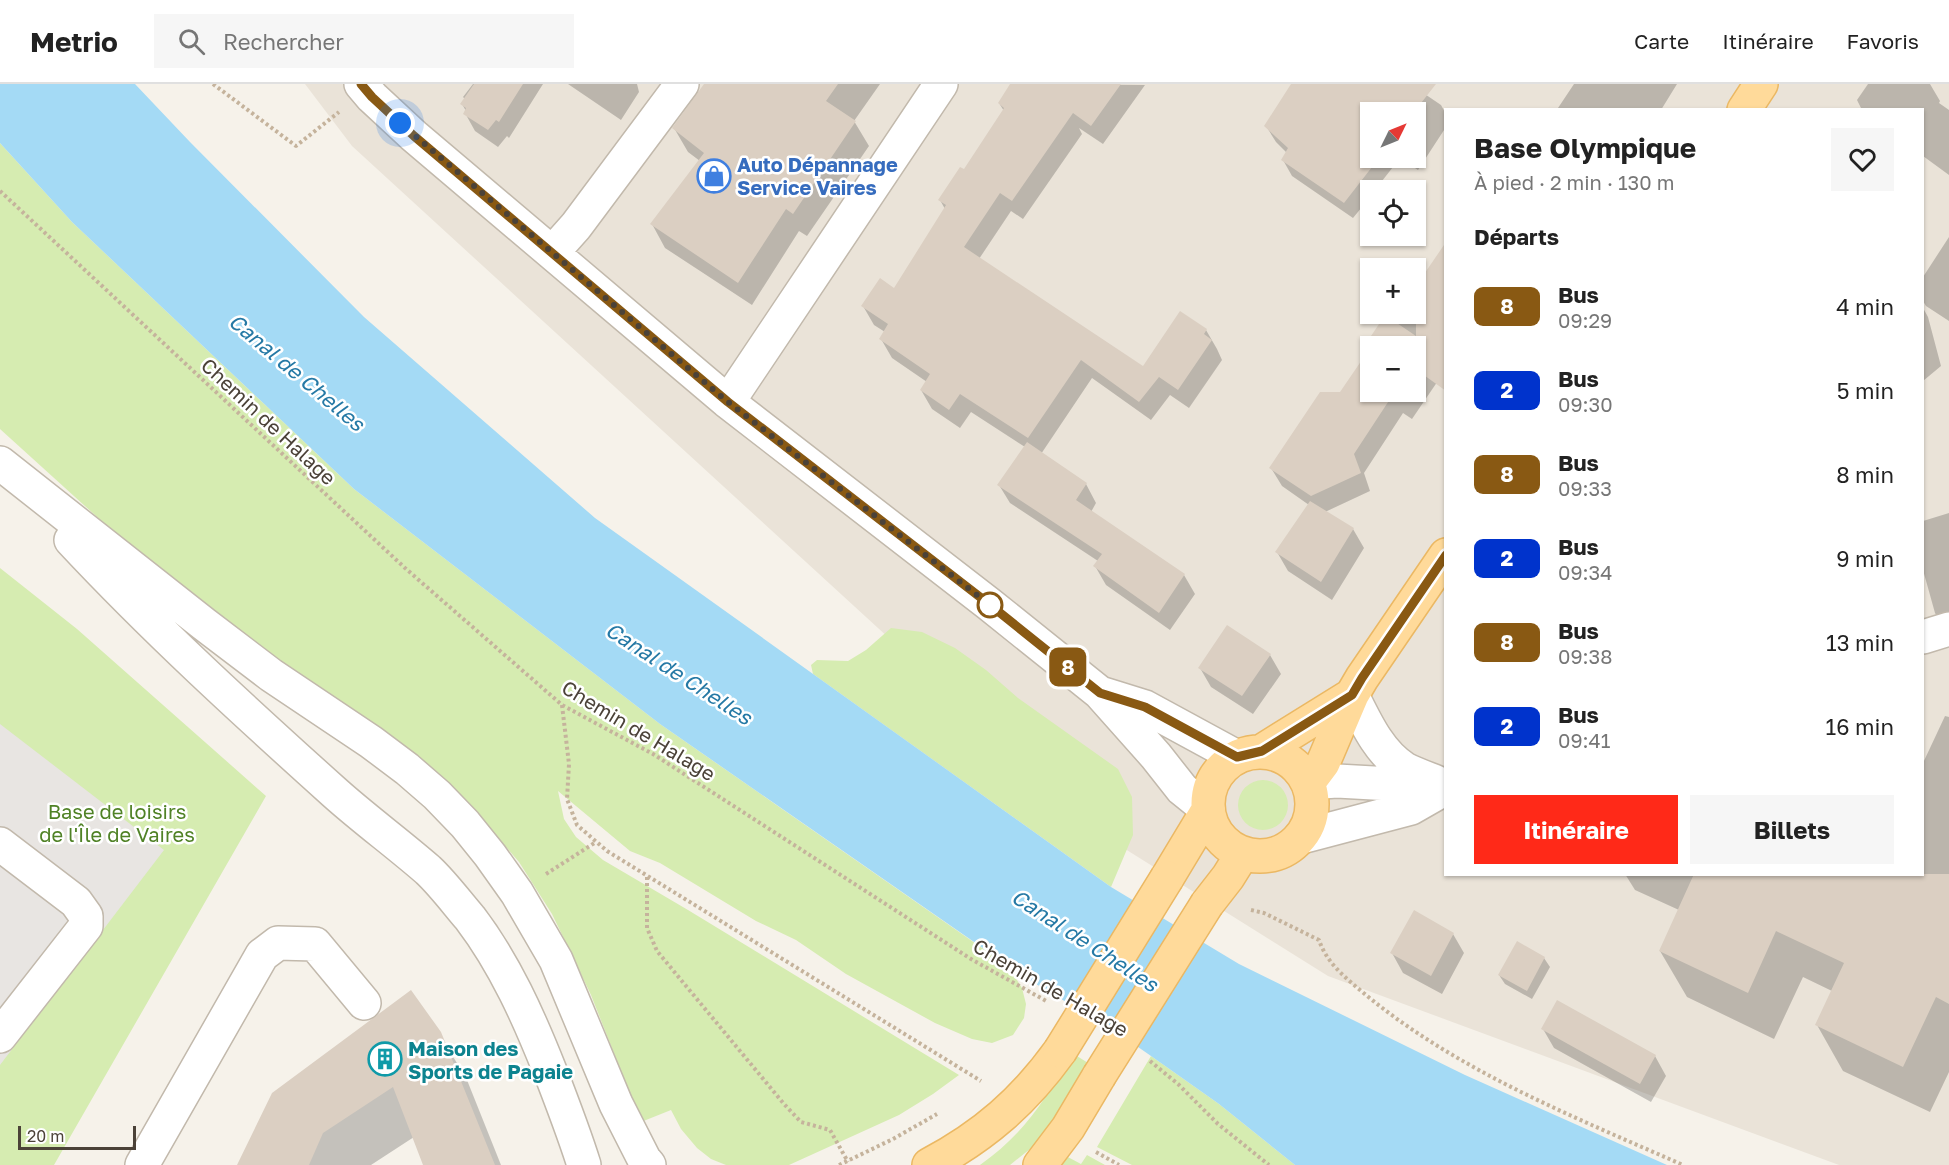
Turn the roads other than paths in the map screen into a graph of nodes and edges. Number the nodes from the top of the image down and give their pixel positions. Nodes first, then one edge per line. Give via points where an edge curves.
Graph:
1 (682, 84) edge
2 (941, 84) edge
3 (1761, 84) edge
4 (374, 88) edge
5 (1745, 108) edge
6 (552, 253) junction
7 (728, 402) junction
8 (0, 464) edge
9 (1444, 558) edge
10 (1949, 629) edge
11 (1924, 637) edge
12 (1100, 693) junction
13 (1352, 695) junction
14 (1249, 754) junction
15 (1308, 783) junction
16 (1444, 786) edge
17 (1444, 787) edge
18 (1444, 788) edge
19 (1208, 810) junction
20 (1301, 837) junction
21 (0, 844) edge
22 (1243, 853) junction
23 (364, 1003) dead end
24 (0, 1036) edge
25 (141, 1165) edge
26 (584, 1165) edge
27 (649, 1165) edge
28 (930, 1165) edge
29 (1040, 1165) edge

1 - 6 street
2 - 7 street
3 - 5 main road
4 - 6 street via 414,136
6 - 7 street
7 - 12 street
8 - 26 street via 121,594 256,722 430,872 470,919 520,1002
8 - 27 street via 262,669 406,769 465,824 517,893 556,960 616,1104
9 - 13 main road
10 - 11 street
12 - 14 street via 1145,707
12 - 19 street via 1182,789
13 - 14 main road
13 - 15 main road via 1323,763
13 - 16 street via 1381,746 1404,768
14 - 15 main road via 1276,754 1300,770
14 - 19 main road via 1220,770 1210,789
15 - 17 street
15 - 20 main road via 1312,811
18 - 20 street via 1411,808
19 - 22 main road via 1220,837
19 - 28 main road, bridge via 1043,1074 1018,1103 990,1126
20 - 22 main road via 1274,854
21 - 24 street via 76,902 86,916 86,926
22 - 29 main road, bridge via 1068,1128
23 - 25 street via 315,944 278,943 262,956

